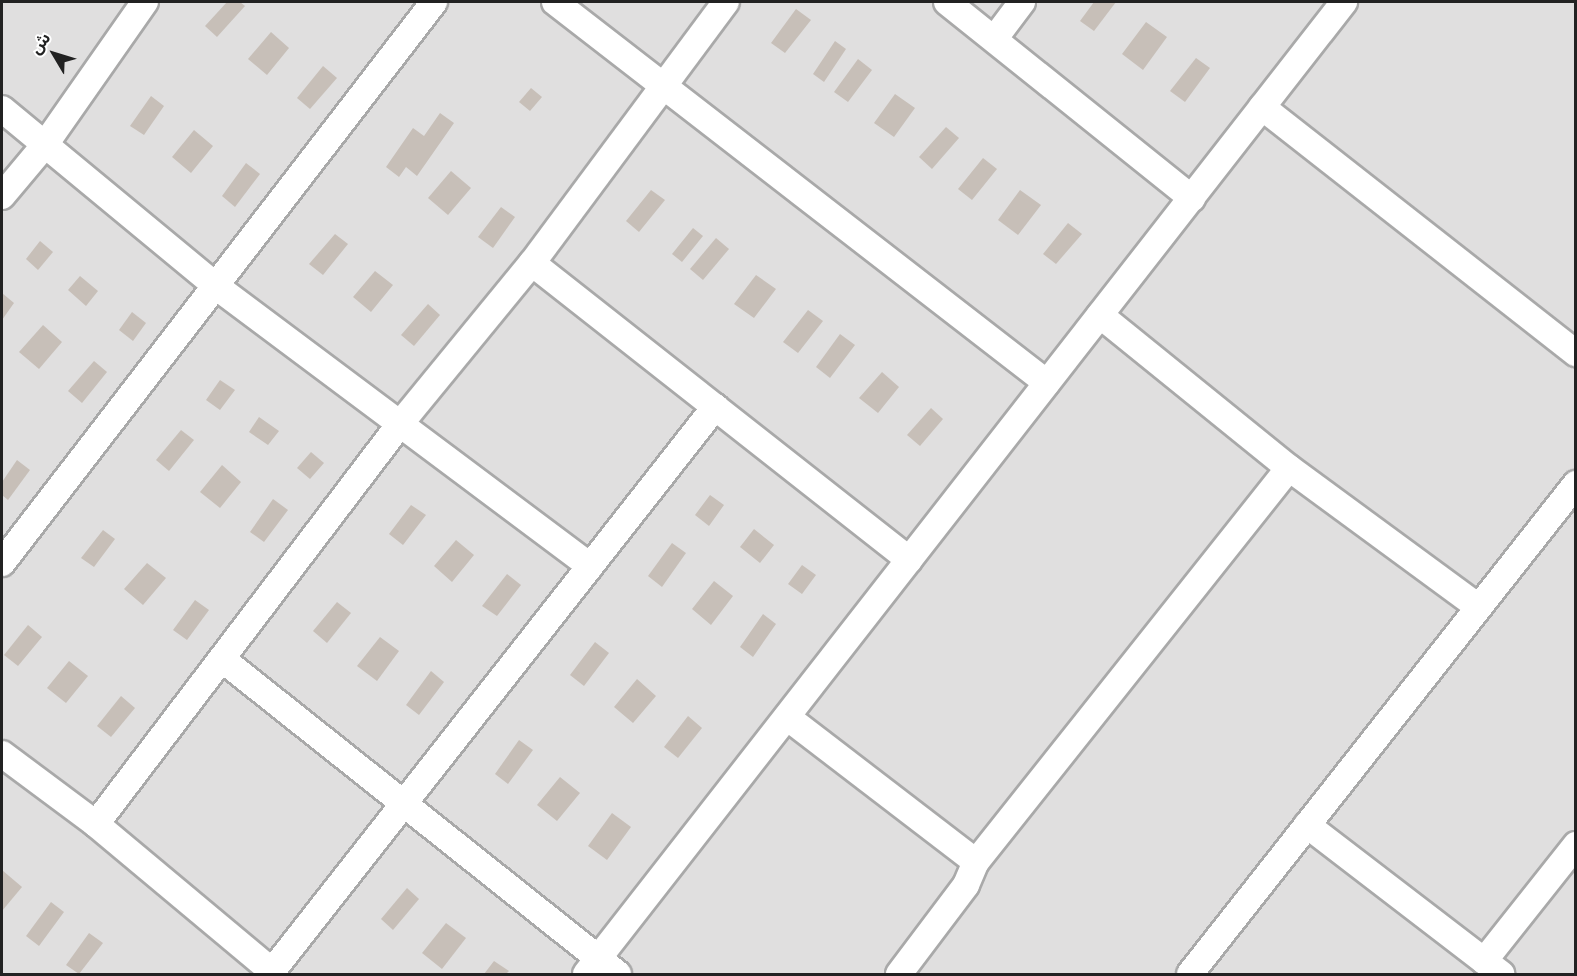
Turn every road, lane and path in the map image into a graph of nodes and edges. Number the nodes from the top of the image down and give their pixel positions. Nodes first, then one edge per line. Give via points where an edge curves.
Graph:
1 (145, 2) edge
2 (434, 2) edge
3 (555, 2) edge
4 (726, 2) edge
5 (947, 2) edge
6 (1022, 2) edge
7 (1344, 2) edge
8 (994, 38) junction
9 (667, 86) junction
10 (1262, 107) junction
11 (2, 109) edge
12 (44, 146) junction
13 (2, 196) edge
14 (1192, 198) junction
15 (532, 263) junction
16 (215, 285) junction
17 (1100, 315) junction
18 (1575, 353) edge
19 (1047, 383) junction
20 (715, 407) junction
21 (400, 424) junction
22 (1289, 468) junction
23 (1575, 484) edge
24 (909, 560) junction
25 (2, 563) edge
26 (590, 566) junction
27 (1478, 607) junction
28 (222, 659) junction
29 (787, 717) junction
30 (2, 754) edge
31 (404, 804) junction
32 (96, 824) junction
33 (1307, 825) junction
34 (1575, 845) edge
35 (976, 862) junction
36 (592, 967) edge
37 (1492, 968) edge
38 (271, 973) edge
39 (618, 975) edge
40 (899, 975) edge
41 (1190, 975) edge

1 - 12 street
2 - 16 street
3 - 9 street
4 - 9 street
5 - 8 street
6 - 8 street
7 - 10 street
8 - 14 street
9 - 15 street
9 - 19 street
10 - 14 street
10 - 18 street
11 - 12 street
12 - 13 street
12 - 16 street
14 - 17 street
15 - 20 street
15 - 21 street
16 - 21 street
16 - 25 street
17 - 19 street
17 - 22 street
19 - 24 street
20 - 24 street
20 - 26 street
21 - 26 street
21 - 28 street
22 - 27 street
22 - 35 street
23 - 27 street
24 - 29 street
26 - 31 street
27 - 33 street
28 - 31 street
28 - 32 street
29 - 35 street
29 - 36 street
30 - 32 street
31 - 36 street
31 - 38 street
32 - 38 street
33 - 37 street
33 - 41 street
34 - 37 street
35 - 40 street via 966,885
36 - 39 street

